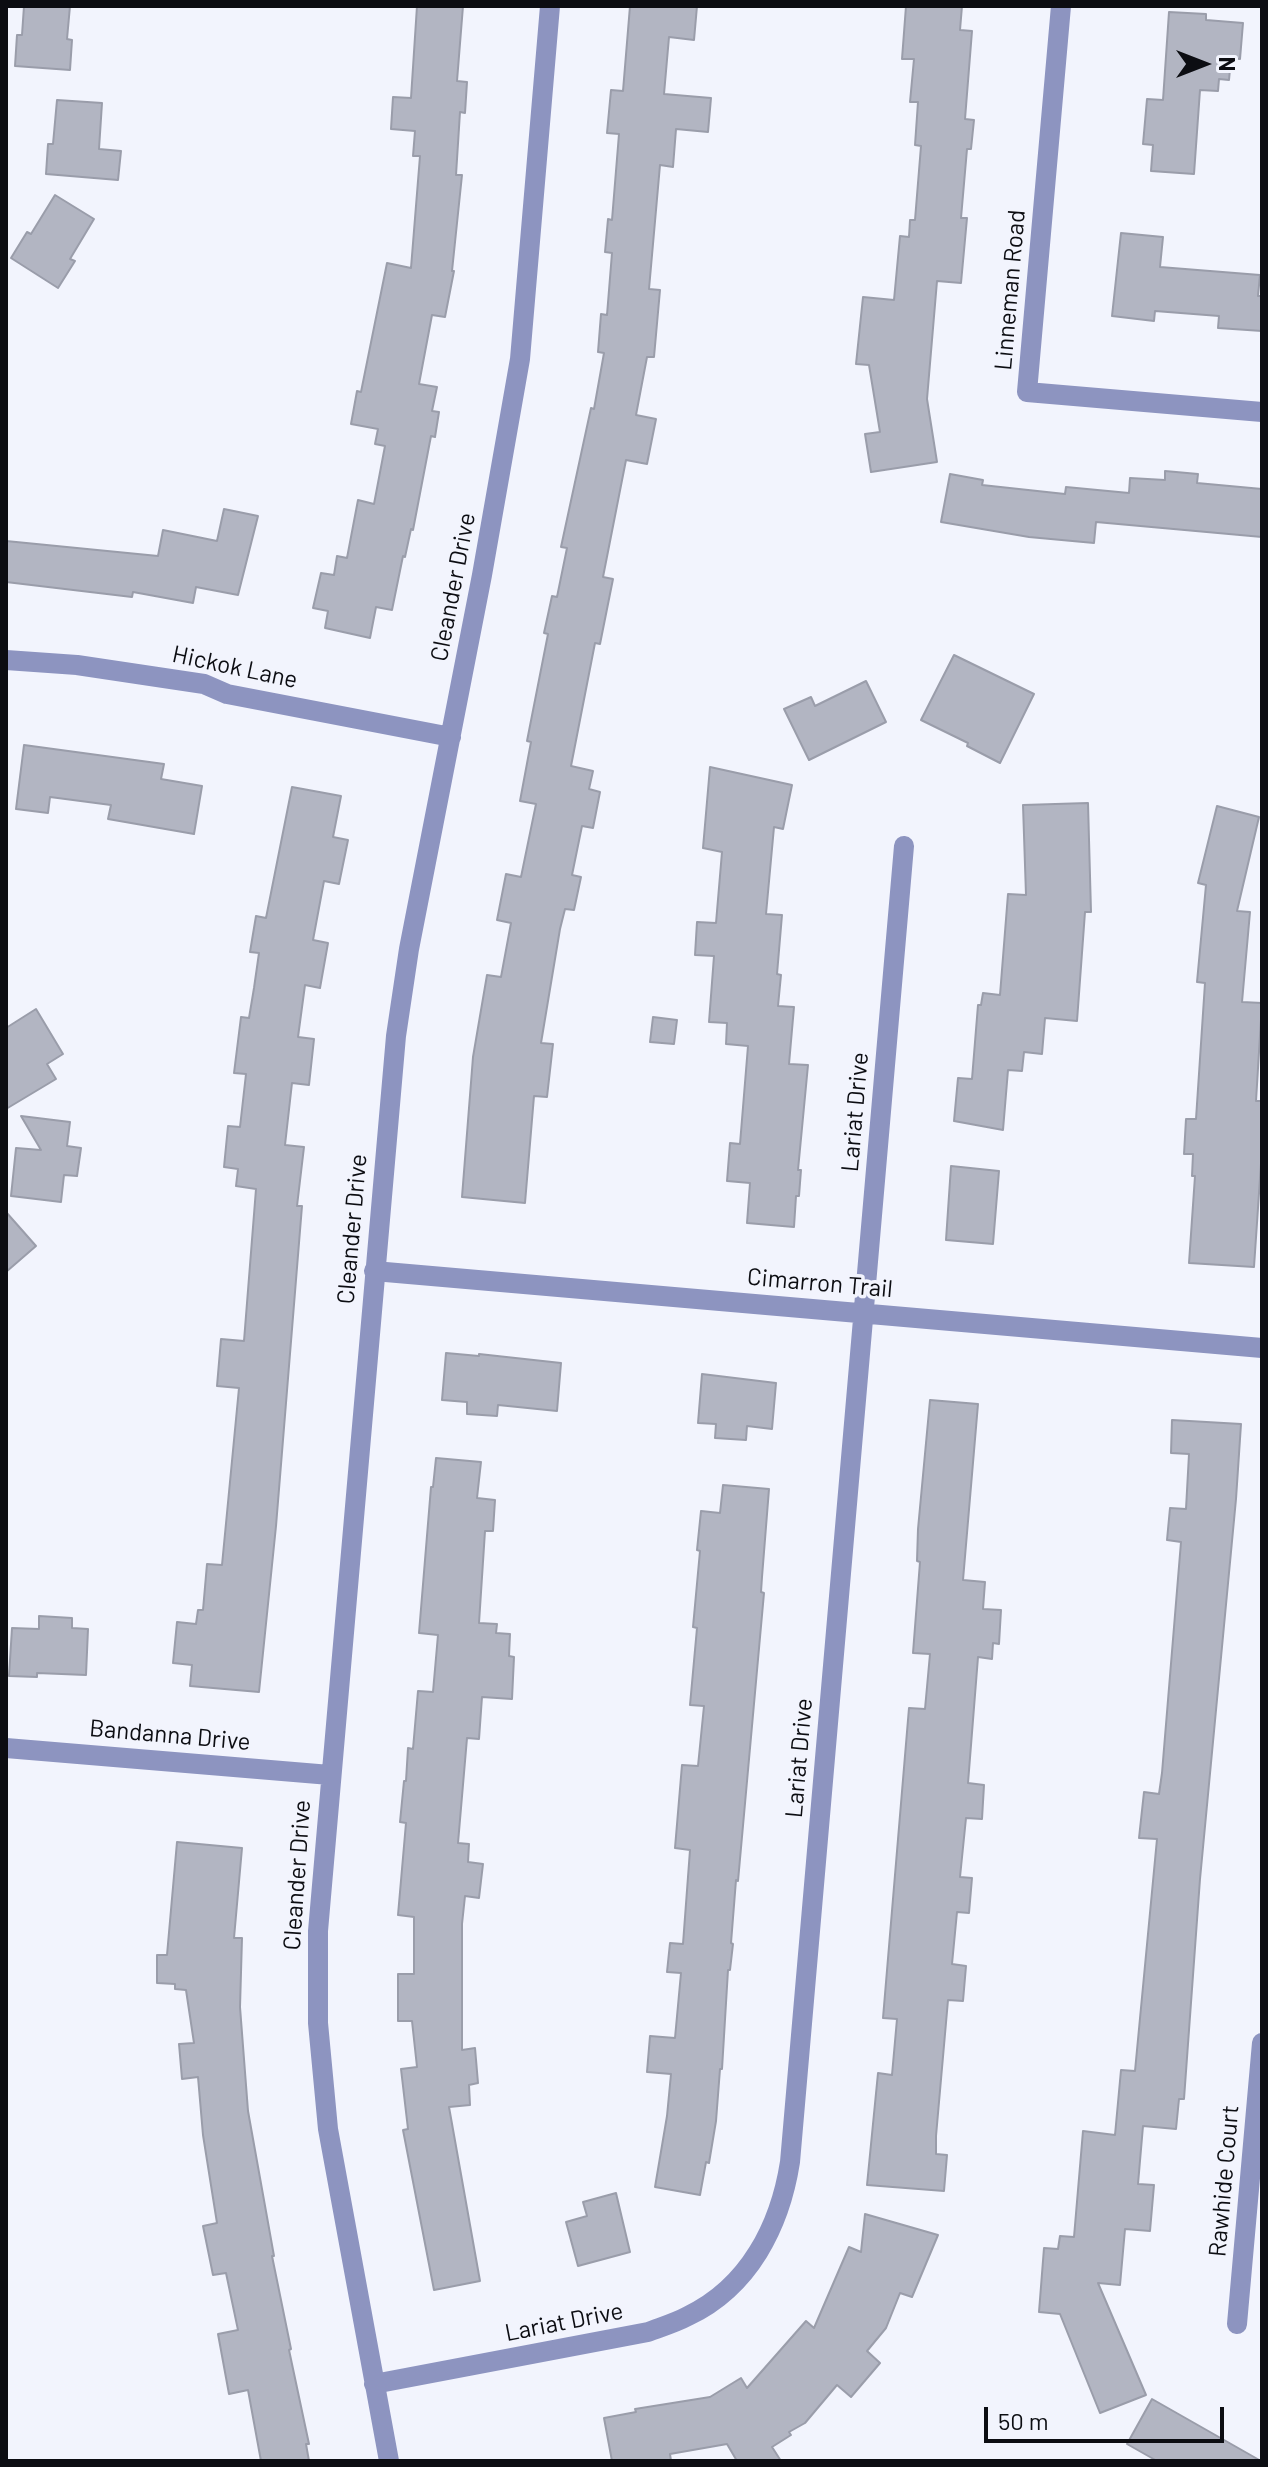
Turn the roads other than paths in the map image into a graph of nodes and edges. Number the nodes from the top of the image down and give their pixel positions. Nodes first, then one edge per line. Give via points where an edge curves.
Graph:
1 (550, 6) edge
2 (1061, 6) edge
3 (1262, 412) edge
4 (6, 660) edge
5 (451, 737) junction
6 (904, 846) dead end
7 (374, 1271) junction
8 (863, 1313) junction
9 (1262, 1348) edge
10 (6, 1748) edge
11 (330, 1775) junction
12 (1262, 2043) edge
13 (1237, 2324) dead end
14 (374, 2384) junction
15 (389, 2461) edge

1 - 5 street, Cleander Drive via 520,359
2 - 3 street, Linneman Road via 1027,392
4 - 5 street, Hickok Lane via 204,684 227,694
5 - 7 street, Cleander Drive via 396,1036
6 - 8 street, Lariat Drive
7 - 8 street, Cimarron Trail
7 - 11 street, Cleander Drive
8 - 9 street, Cimarron Trail
8 - 14 street, Lariat Drive via 790,2162 776,2219 746,2270 689,2316 648,2332
10 - 11 street, Bandanna Drive
11 - 14 street, Cleander Drive via 318,1931 318,2023 328,2129
12 - 13 street, Rawhide Court
14 - 15 street, Cleander Drive

